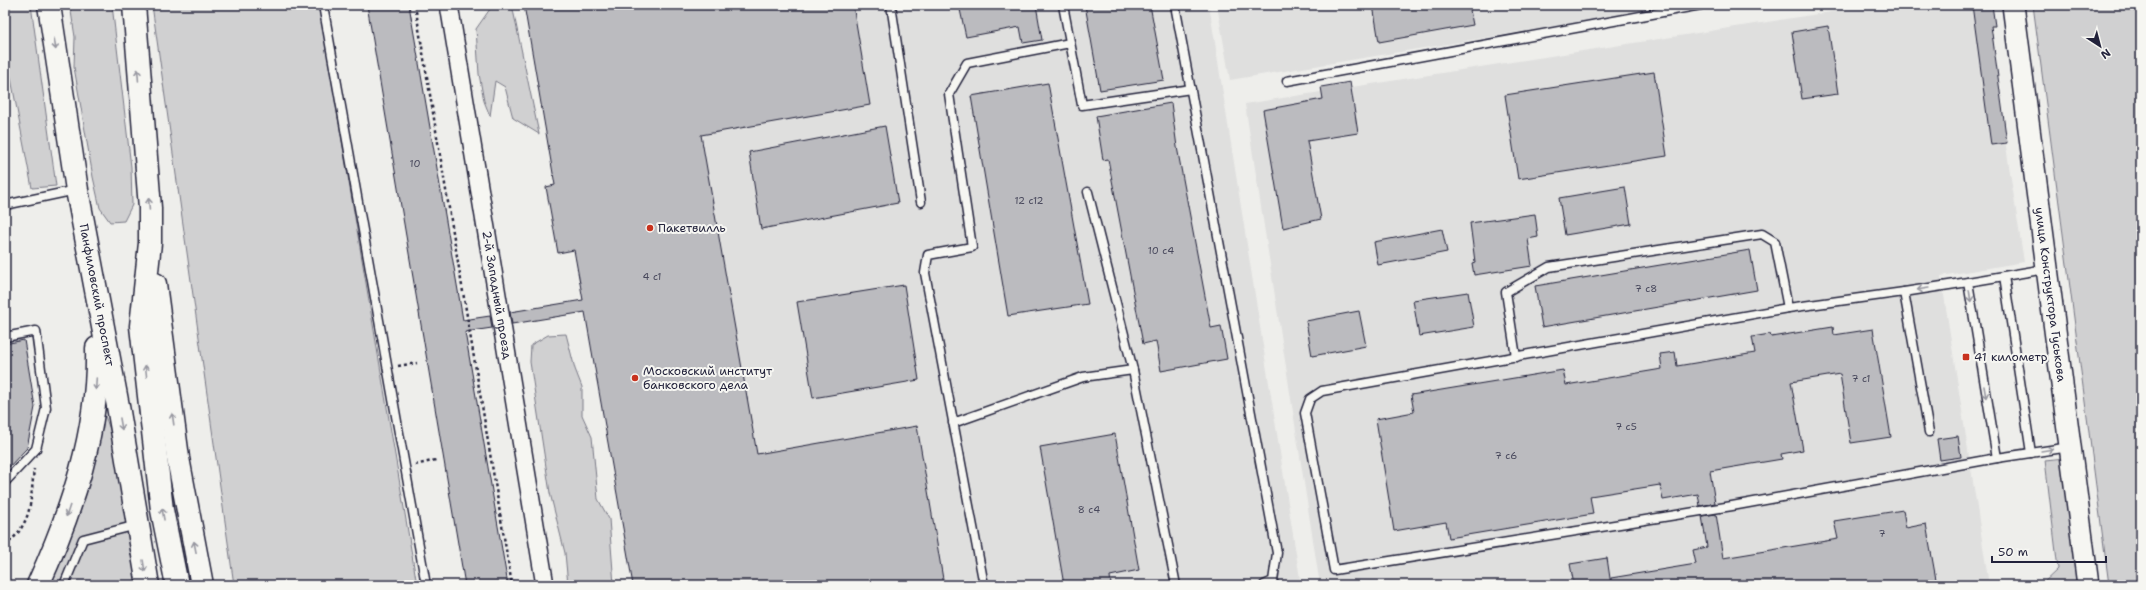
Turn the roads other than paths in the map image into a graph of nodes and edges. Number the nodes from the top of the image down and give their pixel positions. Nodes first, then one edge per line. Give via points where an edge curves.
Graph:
1 (49, 5) edge
2 (134, 5) edge
3 (323, 5) edge
4 (449, 5) edge
5 (891, 5) edge
6 (1063, 5) edge
7 (1175, 5) edge
8 (1701, 5) edge
9 (2013, 5) edge
10 (1070, 43) junction
11 (1287, 81) dead end
12 (1191, 89) junction
13 (77, 190) junction
14 (1088, 192) dead end
15 (922, 202) dead end
16 (5, 205) edge
17 (150, 243) junction
18 (2047, 269) junction
19 (2004, 276) junction
20 (1968, 282) junction
21 (1904, 292) junction
22 (97, 303) junction
23 (1788, 308) junction
24 (5, 338) edge
25 (1516, 357) junction
26 (1132, 370) junction
27 (953, 424) junction
28 (1928, 432) dead end
29 (2070, 447) junction
30 (2031, 453) junction
31 (1997, 458) junction
32 (5, 482) edge
33 (138, 524) junction
34 (38, 585) edge
35 (64, 585) edge
36 (148, 585) edge
37 (177, 585) edge
38 (202, 585) edge
39 (426, 585) edge
40 (545, 585) edge
41 (984, 585) edge
42 (1176, 585) edge
43 (1264, 585) edge
44 (2088, 585) edge

1 -> 13 main road, Панфиловский проспект
17 -> 2 main road via 150,208
3 - 39 lane
4 - 40 street, 2-й Западный проезд
5 - 15 lane
6 - 10 lane
7 - 12 lane
8 - 11 lane
9 - 18 street, улица Конструктора Гуськова
10 - 12 lane via 1082,105
10 - 27 lane via 967,63 949,94 972,247 928,255 925,273
12 - 43 lane via 1277,553 1273,581
13 - 16 lane
13 - 22 main road, Панфиловский проспект
14 - 26 lane
37 -> 17 main road via 162,510 141,326
38 -> 17 main road via 178,458
18 - 19 lane
18 - 29 street, улица Конструктора Гуськова
19 - 20 lane
19 - 30 lane
20 -> 21 lane
20 -> 31 lane
21 - 23 lane
21 - 28 lane
22 -> 33 main road, Панфиловский проспект
22 -> 34 main road via 98,356 90,430 62,532
23 - 25 lane
23 - 25 lane via 1774,242 1762,234 1549,267 1506,292
24 - 32 lane via 36,331 46,408 36,449
25 - 31 lane via 1322,391 1310,399 1305,413 1334,570 1732,506
26 - 27 lane via 1083,377
26 - 42 lane
27 - 41 lane
30 -> 29 lane
29 - 44 street, улица Конструктора Гуськова
30 - 31 lane
33 - 35 lane via 83,539
33 -> 36 main road, Панфиловский проспект

